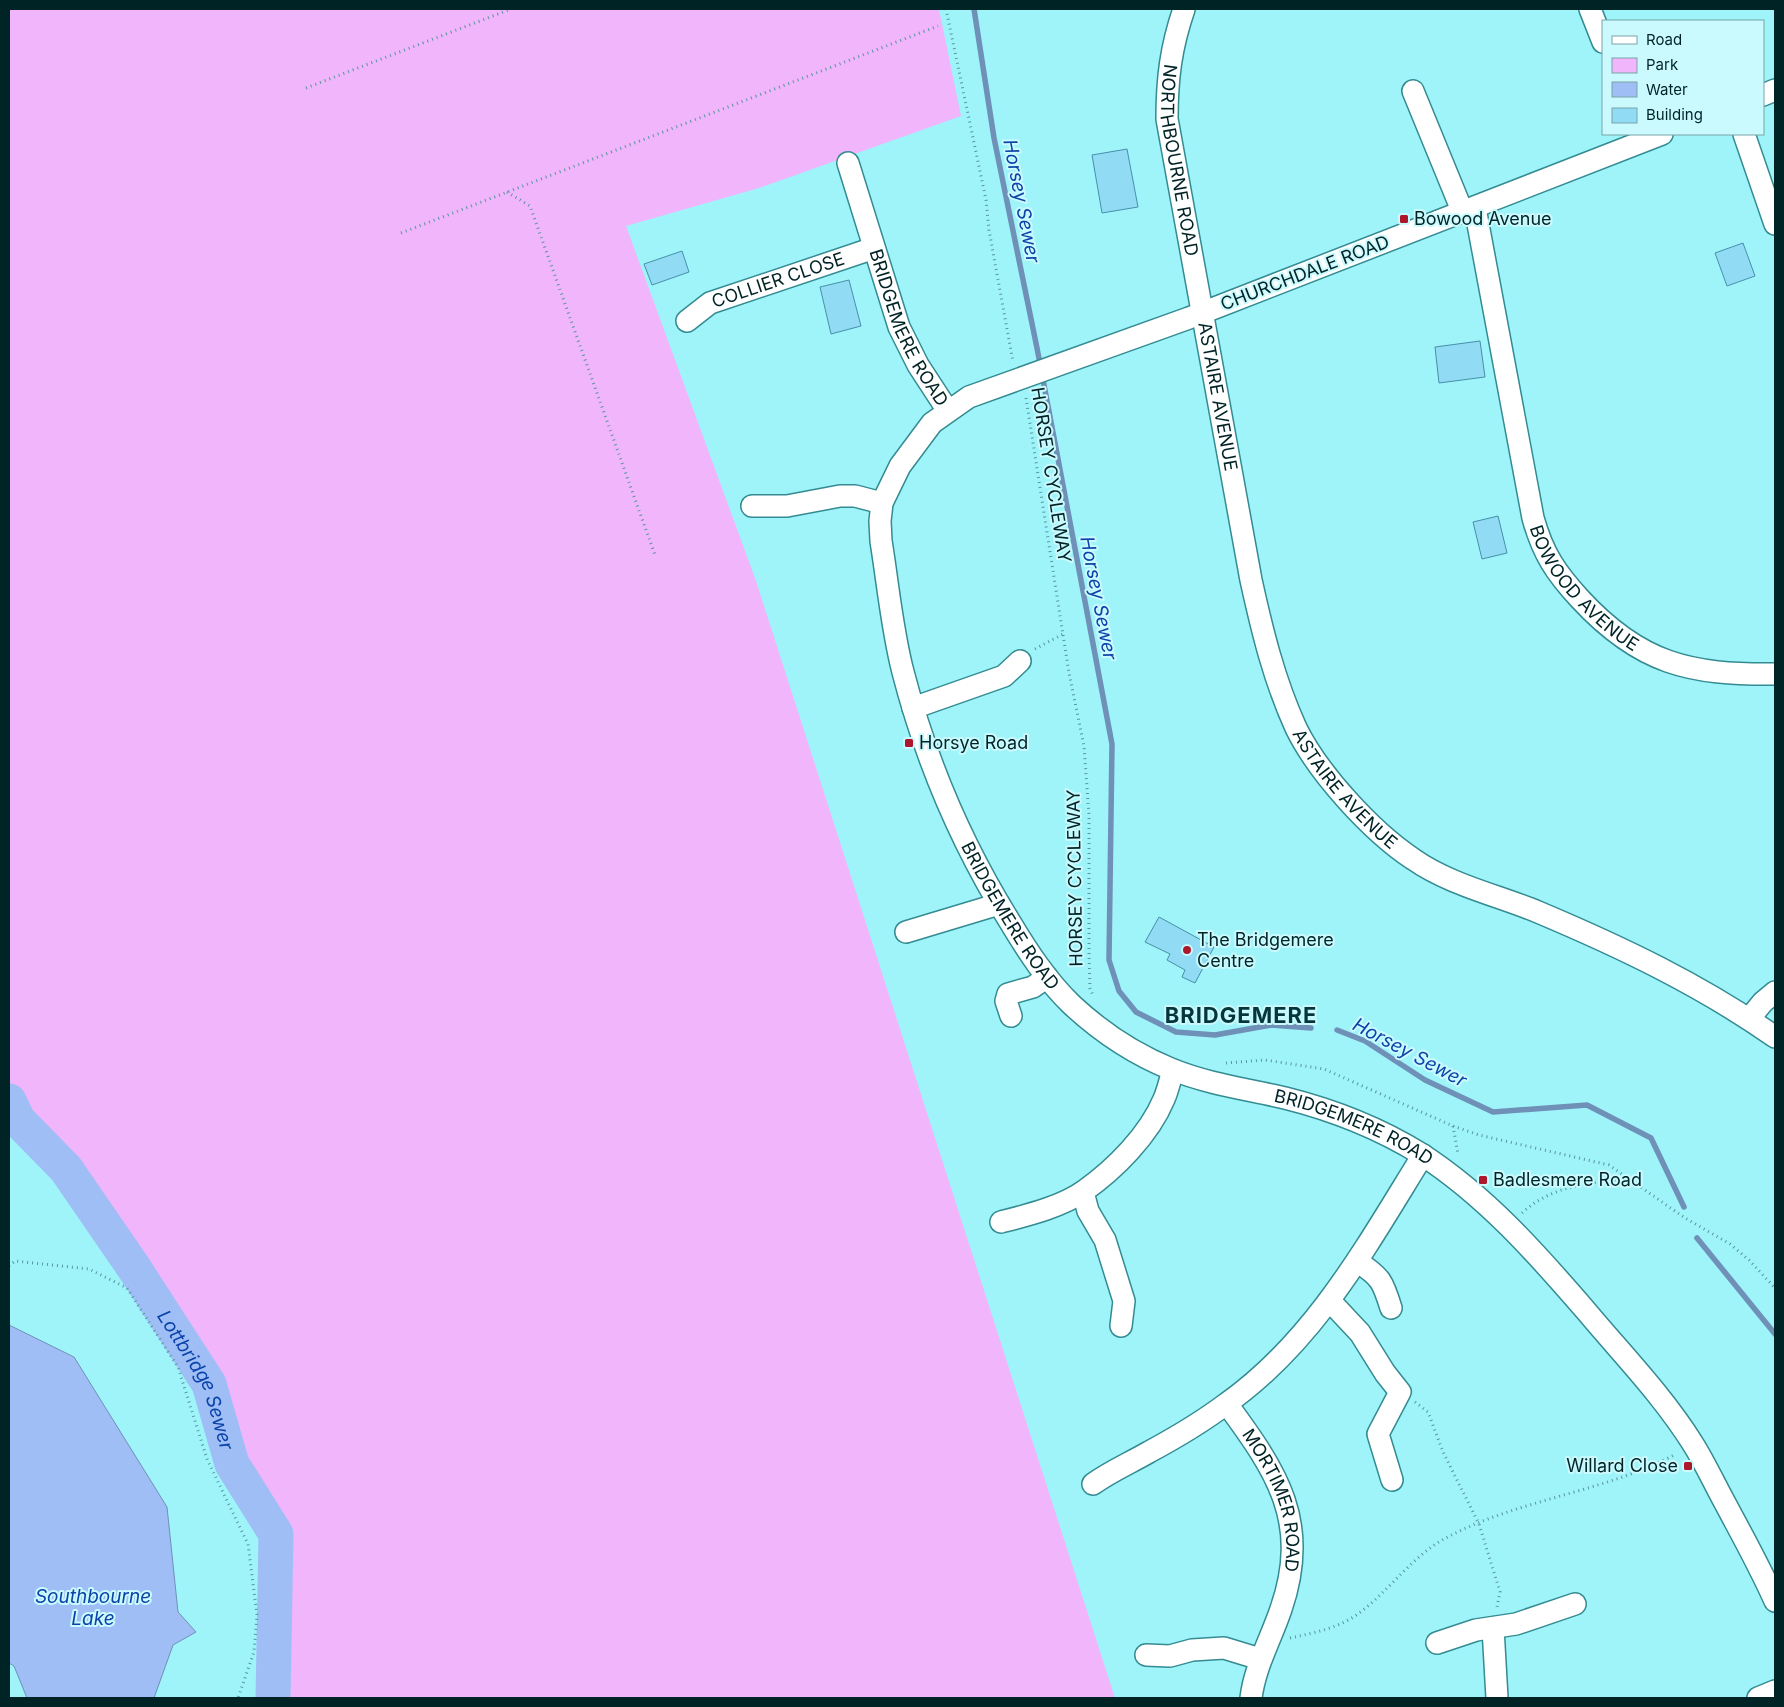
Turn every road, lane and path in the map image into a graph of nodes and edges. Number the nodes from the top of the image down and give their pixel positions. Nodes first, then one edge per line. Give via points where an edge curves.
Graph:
1 (511, 9) edge
2 (946, 9) edge
3 (1184, 9) edge
4 (1590, 9) edge
5 (938, 26) dead end
6 (1602, 39) edge
7 (306, 88) dead end
8 (1413, 90) dead end
9 (1656, 135) edge
10 (1744, 135) edge
11 (1640, 138) edge
12 (848, 163) dead end
13 (507, 192) junction
14 (1469, 211) junction
15 (1775, 224) edge
16 (401, 233) dead end
17 (874, 248) junction
18 (1201, 313) junction
19 (687, 321) dead end
20 (1024, 376) junction
21 (948, 411) junction
22 (882, 503) junction
23 (752, 506) dead end
24 (655, 555) dead end
25 (1063, 634) junction
26 (1020, 661) joint
27 (1775, 674) edge
28 (913, 708) junction
29 (999, 904) junction
30 (906, 932) dead end
31 (1047, 977) junction
32 (1775, 992) edge
33 (1095, 1000) dead end
34 (1011, 1016) dead end
35 (1749, 1019) junction
36 (1775, 1037) edge
37 (1220, 1064) dead end
38 (1173, 1070) junction
39 (1423, 1155) junction
40 (1630, 1178) junction
41 (1083, 1192) junction
42 (1001, 1222) dead end
43 (1509, 1226) junction
44 (1358, 1262) junction
45 (9, 1266) edge
46 (1775, 1288) edge
47 (1330, 1301) junction
48 (1391, 1308) dead end
49 (1121, 1326) dead end
50 (1400, 1392) junction
51 (1227, 1404) junction
52 (1694, 1445) junction
53 (1392, 1480) dead end
54 (1093, 1484) dead end
55 (1479, 1524) junction
56 (1775, 1601) edge
57 (1575, 1604) dead end
58 (1493, 1628) junction
59 (1271, 1636) junction
60 (1437, 1644) dead end
61 (1146, 1655) dead end
62 (1260, 1659) junction
63 (1775, 1691) edge
64 (238, 1698) edge
65 (1251, 1698) edge
66 (1497, 1698) edge
67 (1758, 1698) edge

1 - 7 path
2 - 20 path, HORSEY CYCLEWAY via 986,200 1012,358
3 - 18 street, NORTHBOURNE ROAD via 1174,38 1167,78 1167,119
4 - 6 street
5 - 13 path
8 - 14 street, BOWOOD AVENUE
9 - 11 street, CHURCHDALE ROAD
10 - 15 street
11 - 14 street, CHURCHDALE ROAD
12 - 17 street, BRIDGEMERE ROAD
13 - 16 path
13 - 24 path via 530,206
14 - 18 street, CHURCHDALE ROAD
14 - 27 street, BOWOOD AVENUE via 1533,518 1557,574 1614,632 1640,650 1668,662 1700,670
17 - 19 street, COLLIER CLOSE via 710,303
17 - 21 street, BRIDGEMERE ROAD via 905,340
18 - 20 street, CHURCHDALE ROAD
18 - 35 street, ASTAIRE AVENUE via 1262,633 1277,682 1297,729 1325,772 1381,835 1414,860 1454,881 1536,911 1631,952
20 - 21 street, CHURCHDALE ROAD via 970,397
20 - 25 path, HORSEY CYCLEWAY
21 - 22 street, BRIDGEMERE ROAD via 919,438 890,483
22 - 23 street via 840,496 787,506
22 - 28 street, BRIDGEMERE ROAD via 881,541 902,667
25 - 26 path via 1041,643
25 - 33 path, HORSEY CYCLEWAY via 1086,764 1090,988
26 - 28 street via 1004,676
28 - 29 street, BRIDGEMERE ROAD via 944,797
29 - 30 street
29 - 31 street, BRIDGEMERE ROAD
31 - 34 street via 1033,987 1008,994 1006,1001
31 - 38 street, BRIDGEMERE ROAD via 1100,1030
32 - 35 street
35 - 36 street, ASTAIRE AVENUE
37 - 40 path via 1265,1060 1324,1069 1453,1126 1512,1144 1587,1158 1609,1165
38 - 39 street, BRIDGEMERE ROAD via 1348,1118
38 - 41 street via 1153,1120 1113,1166
39 - 43 street, BRIDGEMERE ROAD
39 - 44 street
40 - 43 path via 1572,1186 1550,1194 1530,1206
40 - 46 path via 1685,1218 1730,1244
41 - 42 street
41 - 49 street via 1088,1211 1105,1240 1124,1301
43 - 52 street, BRIDGEMERE ROAD via 1664,1403
44 - 47 street
44 - 48 street via 1383,1282
45 - 64 path via 15,1261 90,1268 127,1288 178,1367 207,1459 248,1544 257,1615 254,1652
47 - 50 street via 1360,1333
47 - 51 street via 1279,1358
50 - 53 street via 1378,1434
50 - 55 path via 1428,1412
51 - 54 street
51 - 59 street, MORTIMER ROAD via 1254,1441 1282,1489 1290,1513 1294,1544 1290,1575
52 - 55 path via 1654,1466 1596,1487 1552,1497
52 - 56 street, BRIDGEMERE ROAD
55 - 58 path via 1500,1592
55 - 59 path via 1444,1539 1426,1552 1354,1617 1313,1633 1287,1638
57 - 58 street via 1516,1624
58 - 60 street via 1476,1630
58 - 66 street
59 - 62 street, MORTIMER ROAD
61 - 62 street via 1170,1656 1192,1650 1224,1648
62 - 65 street, MORTIMER ROAD
63 - 67 street

